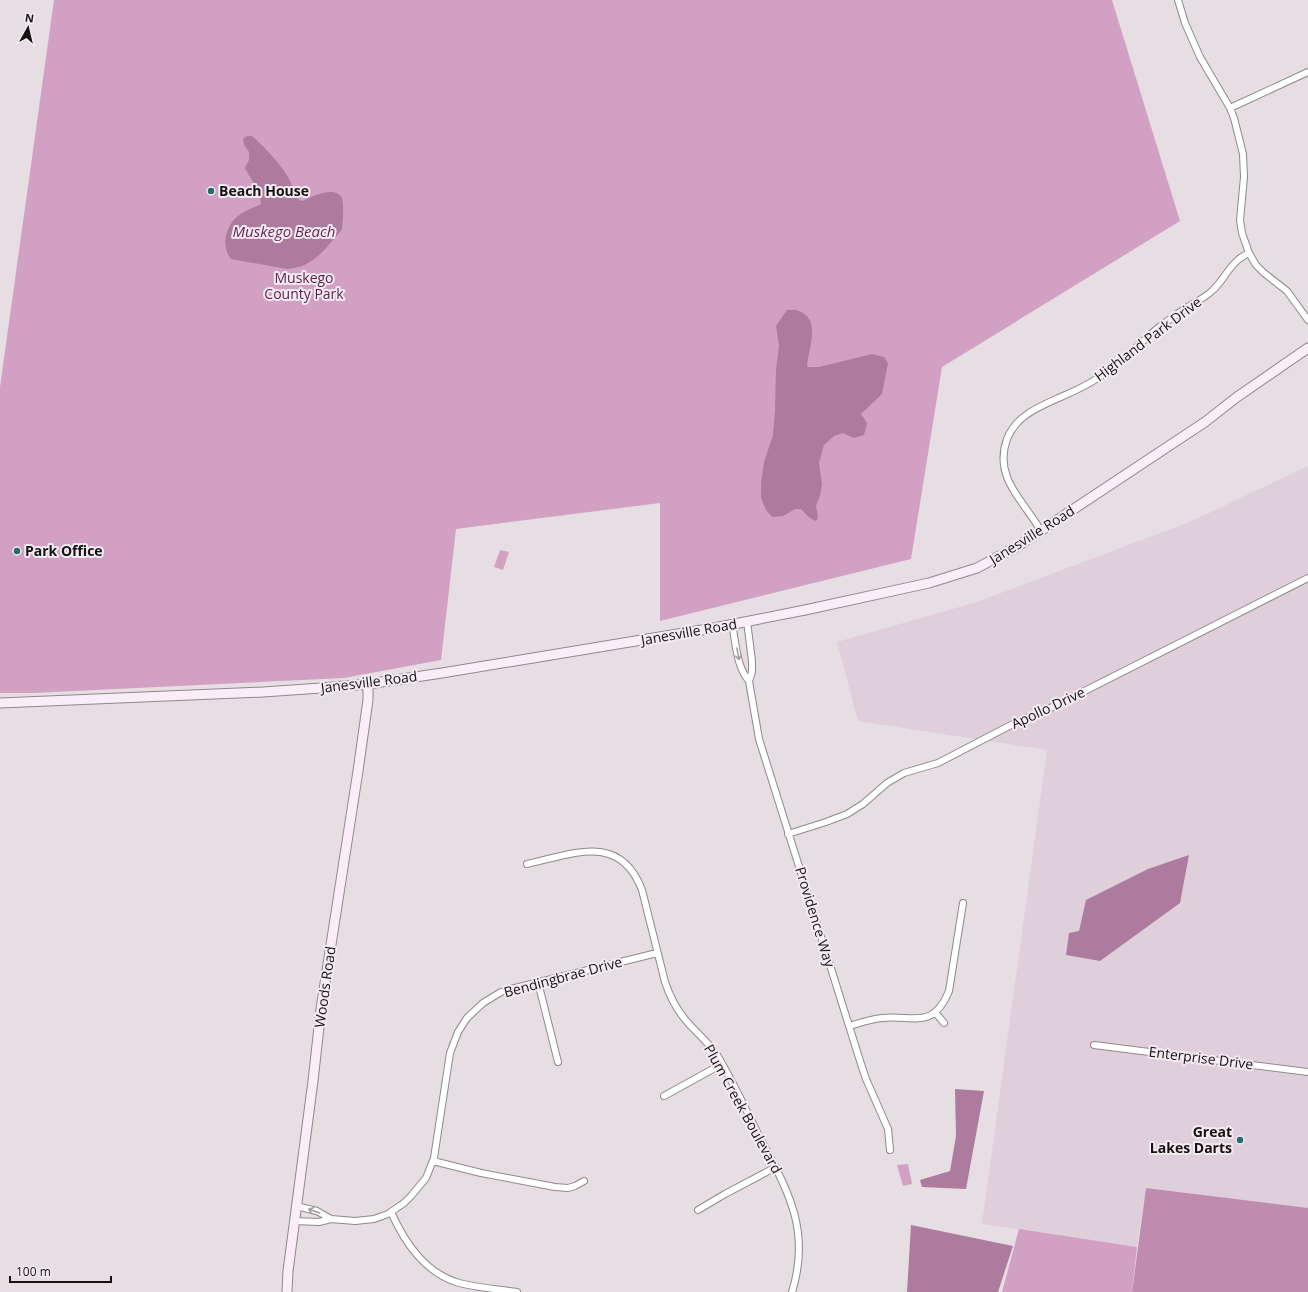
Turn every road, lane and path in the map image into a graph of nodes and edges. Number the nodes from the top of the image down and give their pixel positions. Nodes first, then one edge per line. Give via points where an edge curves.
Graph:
1 (1178, 0) edge
2 (1308, 72) edge
3 (1230, 108) junction
4 (1249, 253) junction
5 (1308, 320) edge
6 (1308, 348) edge
7 (1041, 531) junction
8 (1308, 578) edge
9 (747, 622) junction
10 (732, 624) junction
11 (749, 681) junction
12 (368, 684) junction
13 (0, 703) edge
14 (788, 834) junction
15 (527, 864) dead end
16 (964, 903) dead end
17 (657, 953) junction
18 (538, 982) junction
19 (935, 1012) junction
20 (944, 1023) dead end
21 (849, 1026) junction
22 (1094, 1045) dead end
23 (558, 1062) dead end
24 (722, 1064) junction
25 (1308, 1072) edge
26 (664, 1096) dead end
27 (890, 1150) dead end
28 (433, 1161) junction
29 (776, 1167) junction
30 (584, 1181) dead end
31 (296, 1206) junction
32 (698, 1210) dead end
33 (391, 1212) junction
34 (331, 1219) junction
35 (294, 1221) junction
36 (286, 1292) edge
37 (517, 1292) edge
38 (792, 1292) edge

1 - 3 street via 1198,52
2 - 3 street
3 - 4 street via 1243,154 1244,177 1240,220
4 - 5 street via 1264,273 1287,291
4 - 7 street, Highland Park Drive via 1238,260 1214,290 1162,326 1109,370 1076,390 1029,412 1013,428 1004,452 1005,474
6 - 7 main road, Janesville Road via 1205,422
7 - 9 main road, Janesville Road via 1001,556 946,579
8 - 14 street, Apollo Drive via 938,763 904,773 847,814
9 - 10 main road, Janesville Road
9 - 11 street, Providence Way via 752,661
10 -> 11 street, Providence Way via 740,666 743,675
10 - 12 main road, Janesville Road
11 - 14 street, Providence Way via 759,739
12 - 13 main road, Janesville Road via 263,692
12 - 31 main road, Woods Road via 368,700 321,1009
14 - 21 street, Providence Way
15 - 17 street, Plum Creek Boulevard via 585,851 618,858 631,869 638,880
16 - 19 street via 949,991
17 - 18 street, Bendingbrae Drive
17 - 24 street, Plum Creek Boulevard via 664,982 675,1005
18 - 23 street
18 - 28 street, Bendingbrae Drive via 492,997 471,1014 458,1032 450,1053
19 - 20 street
19 - 21 street via 918,1019 884,1018
21 - 27 street, Providence Way via 866,1079 888,1129
22 - 25 street, Enterprise Drive
24 - 26 street
24 - 29 street, Plum Creek Boulevard
28 - 30 street via 555,1187 568,1188
28 - 33 street, Bendingbrae Drive via 426,1178 416,1191
29 - 32 street
29 - 38 street, Plum Creek Boulevard via 789,1194 797,1222 798,1260
34 -> 31 street, Bendingbrae Drive via 317,1211
31 - 35 main road, Woods Road
33 - 34 street, Bendingbrae Drive via 374,1219
33 - 37 street via 410,1248 437,1272 466,1284
34 - 35 street, Bendingbrae Drive via 319,1222
35 - 36 main road, Woods Road

